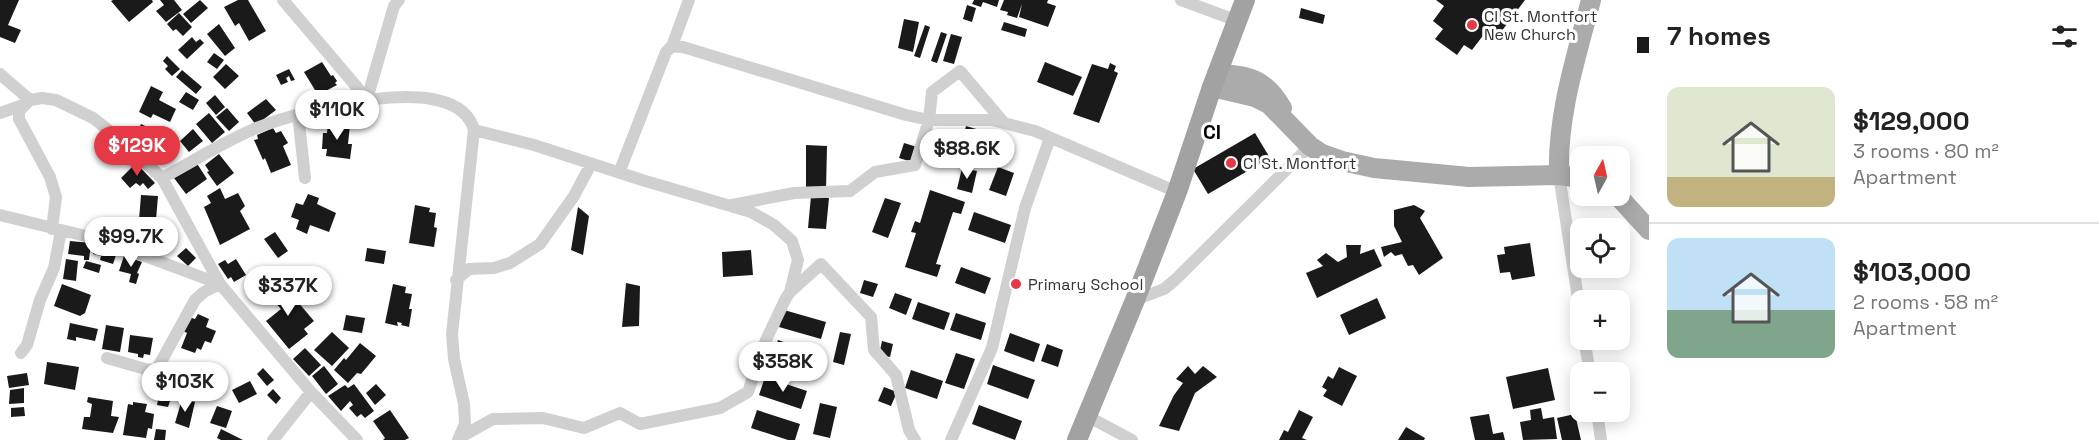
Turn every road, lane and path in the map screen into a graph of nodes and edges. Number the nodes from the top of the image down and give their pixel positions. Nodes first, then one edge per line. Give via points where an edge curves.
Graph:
1 (283, 0) edge
2 (399, 0) edge
3 (689, 0) edge
4 (1181, 0) edge
5 (1245, 0) edge
6 (1591, 0) edge
7 (1238, 21) junction
8 (672, 46) junction
9 (0, 74) edge
10 (1214, 80) junction
11 (367, 99) junction
12 (27, 102) junction
13 (0, 113) edge
14 (298, 114) junction
15 (929, 120) junction
16 (1004, 123) junction
17 (474, 130) junction
18 (1050, 138) junction
19 (1310, 146) junction
20 (591, 164) junction
21 (619, 173) junction
22 (1559, 175) junction
23 (1570, 176) edge
24 (162, 178) junction
25 (305, 178) dead end
26 (1177, 192) junction
27 (730, 205) junction
28 (1627, 206) edge
29 (0, 215) edge
30 (57, 230) junction
31 (1649, 230) edge
32 (456, 280) junction
33 (220, 284) junction
34 (1577, 290) edge
35 (790, 292) junction
36 (1135, 300) junction
37 (21, 353) dead end
38 (107, 358) dead end
39 (311, 392) junction
40 (1087, 416) junction
41 (1599, 422) edge
42 (459, 439) edge
43 (273, 440) edge
44 (357, 440) edge
45 (915, 440) edge
46 (951, 440) edge
47 (1077, 440) edge
48 (1132, 440) edge
49 (1601, 440) edge

1 - 11 street
2 - 11 street
3 - 8 street
4 - 7 street
5 - 7 highway
6 - 22 main road via 1561,121
7 - 10 highway
8 - 15 street
8 - 21 street via 666,52
9 - 12 street
10 - 19 main road via 1241,75 1257,80 1273,93 1295,131
10 - 26 highway
11 - 14 street
11 - 17 street via 430,98 460,109
12 - 13 street
12 - 24 street via 56,100 93,118
12 - 30 street via 19,111 19,119 50,177 56,197
14 - 24 street via 257,128
14 - 25 street
15 - 16 street
15 - 16 street via 932,92 960,71
15 - 27 street via 915,165 875,172 850,191 794,193
16 - 18 street
17 - 20 street
17 - 32 street
18 - 26 street
18 - 46 street via 1025,208 992,348
19 - 22 main road via 1342,161 1374,168 1469,177
19 - 36 street via 1175,280 1164,289
20 - 21 street
20 - 32 street via 540,244 494,268 469,269
21 - 27 street
22 - 23 main road
22 - 34 street
24 - 33 street
26 - 36 highway
27 - 35 street via 774,225 792,242 798,260
28 - 31 main road
29 - 30 street
30 - 33 street via 102,240
30 - 37 street via 54,268
32 - 42 street via 452,334 465,424
33 - 38 street via 195,300 157,369
33 - 39 street
35 - 42 street via 766,340 748,392 720,408 640,424 620,413 584,428 543,418 493,419
35 - 45 street via 821,264 871,317 874,350 896,375
36 - 40 highway
39 - 43 street
39 - 44 street
40 - 47 highway
40 - 48 street
41 - 49 street

